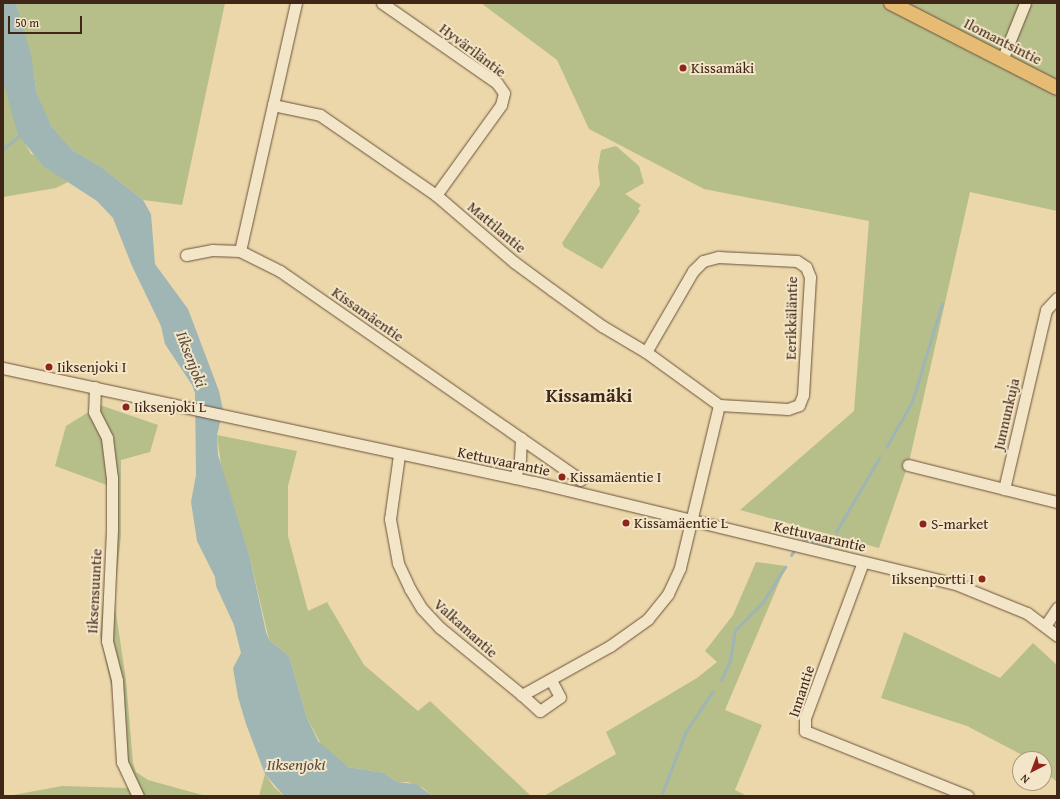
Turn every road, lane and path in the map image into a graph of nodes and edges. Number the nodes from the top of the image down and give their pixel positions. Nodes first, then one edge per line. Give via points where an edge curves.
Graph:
1 (296, 3) edge
2 (382, 3) edge
3 (891, 3) edge
4 (1025, 3) edge
5 (1002, 60) junction
6 (1057, 88) edge
7 (273, 105) junction
8 (436, 195) junction
9 (240, 251) junction
10 (186, 255) dead end
11 (1057, 298) edge
12 (646, 352) junction
13 (3, 368) edge
14 (95, 387) junction
15 (719, 405) junction
16 (521, 438) junction
17 (399, 455) junction
18 (908, 465) dead end
19 (515, 478) junction
20 (581, 480) dead end
21 (1004, 489) junction
22 (1057, 502) edge
23 (692, 522) junction
24 (863, 562) junction
25 (1057, 608) edge
26 (1045, 626) junction
27 (1057, 636) edge
28 (551, 680) junction
29 (522, 694) junction
30 (138, 796) edge
31 (968, 796) edge

1 - 7 street
2 - 8 street, Hyväriläntie via 497,83 504,93 501,105
3 - 5 main road, Ilomantsintie
4 - 5 street
5 - 6 main road, Ilomantsintie
7 - 8 street, Mattilantie via 320,115
7 - 9 street
8 - 12 street, Mattilantie via 514,262 602,326
9 - 10 street, Kissamäentie via 212,250
9 - 16 street, Kissamäentie via 280,271
11 - 21 street, Junnunkuja via 1046,310
12 - 15 street, Mattilantie
12 - 15 street, Eerikkäläntie via 693,271 703,261 718,257 797,261 806,267 810,277 803,395 799,405 788,409
13 - 14 street, Kettuvaarantie
14 - 17 street, Kettuvaarantie
14 - 30 street, Iiksensuuntie via 94,412 107,438 112,476 107,641 117,680 122,762
15 - 23 street
16 - 19 street via 520,459
16 - 20 street, Kissamäentie
17 - 19 street, Kettuvaarantie
17 - 29 street, Valkamantie via 390,519 398,563 410,589 422,609 440,628
18 - 21 street
19 - 23 street, Kettuvaarantie
21 - 22 street
23 - 24 street, Kettuvaarantie
23 - 28 street via 680,568 668,594 648,619 610,646
24 - 26 street, Kettuvaarantie via 953,583 1027,613
24 - 31 street, Innantie via 805,718 805,731
25 - 26 street
26 - 27 street, Kettuvaarantie
28 - 29 street
28 - 29 street, Valkamantie via 560,697 540,711

